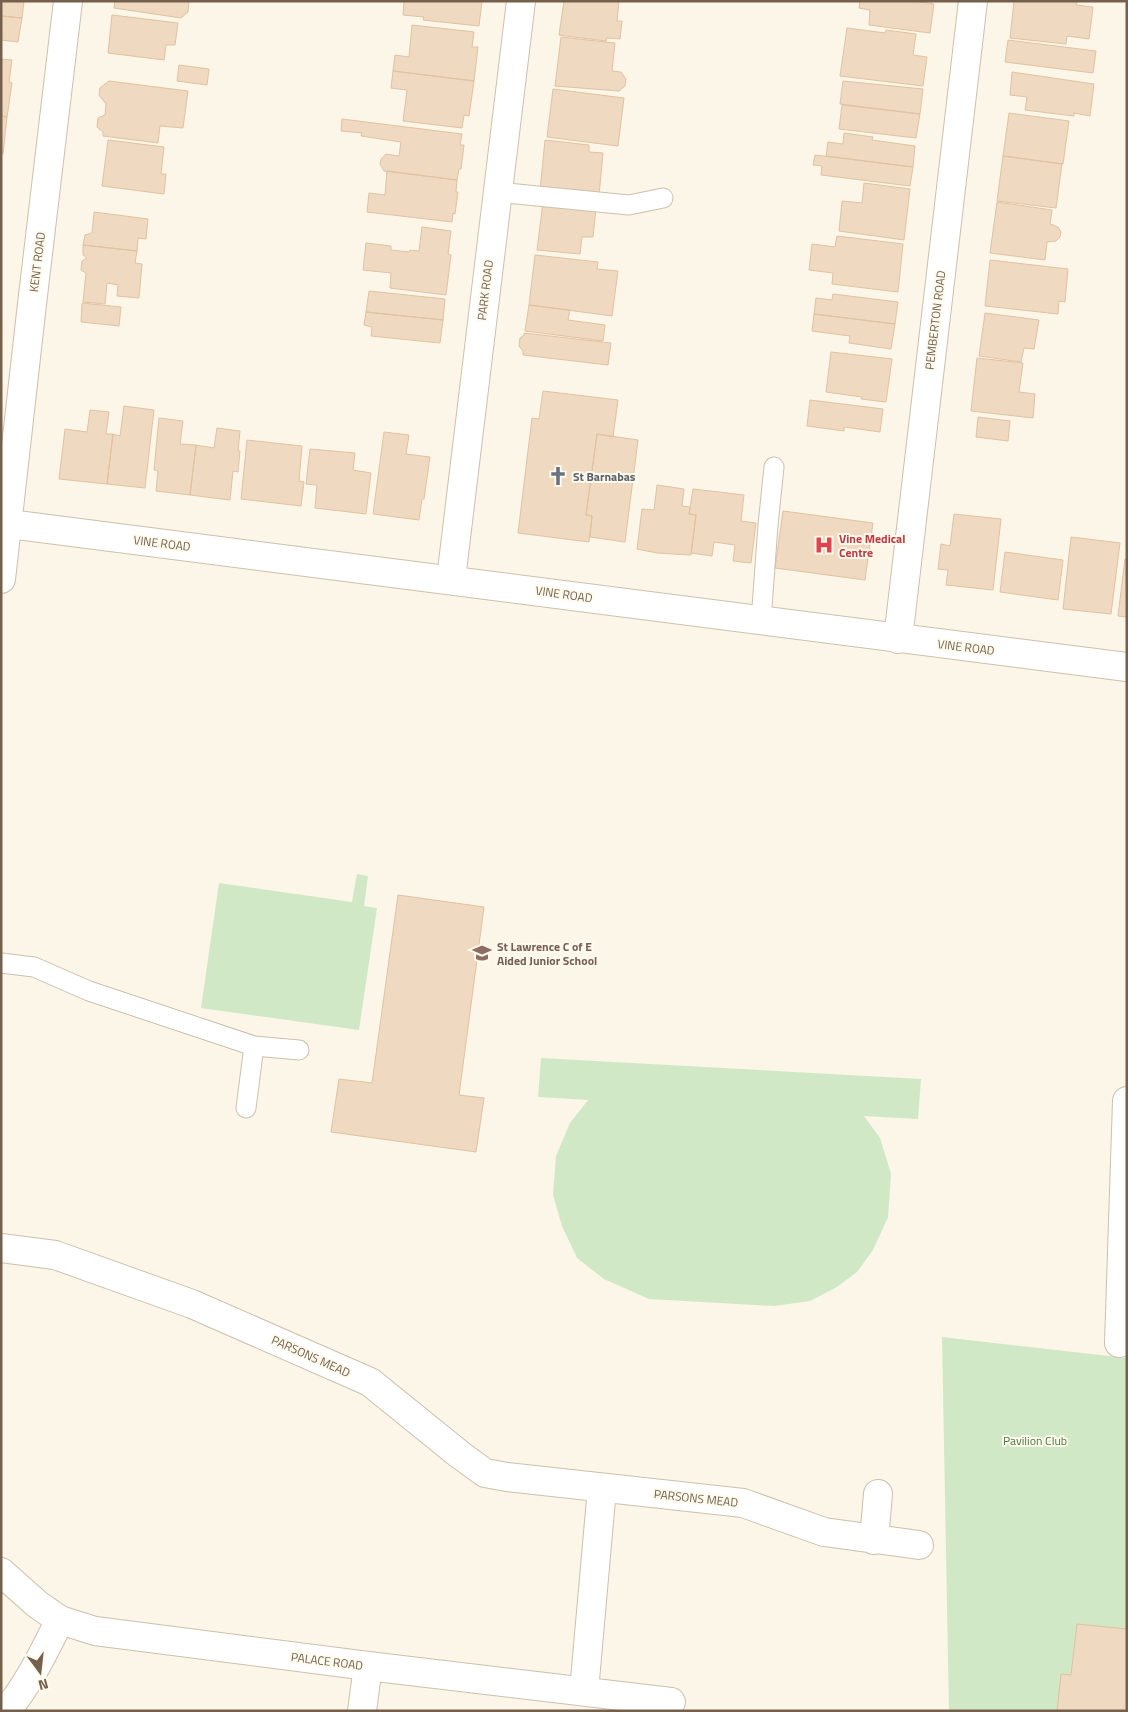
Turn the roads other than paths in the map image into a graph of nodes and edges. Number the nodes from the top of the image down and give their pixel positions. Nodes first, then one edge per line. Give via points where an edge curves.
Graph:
1 (68, 1) edge
2 (521, 1) edge
3 (973, 1) edge
4 (498, 192) junction
5 (663, 198) dead end
6 (774, 467) dead end
7 (5, 523) edge
8 (1, 579) edge
9 (451, 580) junction
10 (761, 621) junction
11 (898, 639) junction
12 (1127, 667) edge
13 (1, 963) edge
14 (254, 1046) junction
15 (299, 1050) dead end
16 (1127, 1100) edge
17 (246, 1108) dead end
18 (1126, 1158) edge
19 (1, 1248) edge
20 (1119, 1343) dead end
21 (602, 1488) junction
22 (878, 1494) dead end
23 (874, 1540) junction
24 (919, 1545) dead end
25 (1, 1572) edge
26 (60, 1620) junction
27 (368, 1666) junction
28 (584, 1691) junction
29 (671, 1702) dead end
30 (6, 1711) edge
31 (362, 1711) edge

1 - 7 street, KENT ROAD
2 - 4 street, PARK ROAD
3 - 11 street, PEMBERTON ROAD
4 - 5 lane via 629,205
4 - 9 street, PARK ROAD
6 - 10 lane
7 - 8 street, KENT ROAD
7 - 9 street, VINE ROAD
9 - 10 street, VINE ROAD
10 - 11 street, VINE ROAD
11 - 12 street, VINE ROAD
13 - 14 lane via 34,967 89,991
14 - 15 lane
14 - 17 lane
16 - 18 street
18 - 20 street
19 - 21 street, PARSONS MEAD via 55,1255 192,1304 370,1382 485,1473
21 - 23 street, PARSONS MEAD via 743,1503 824,1532
21 - 28 street
22 - 23 street
23 - 24 street, PARSONS MEAD
25 - 26 street, PALACE ROAD
26 - 27 street, PALACE ROAD via 95,1631
26 - 30 street via 37,1664
27 - 28 street, PALACE ROAD
27 - 31 street
28 - 29 street, PALACE ROAD

